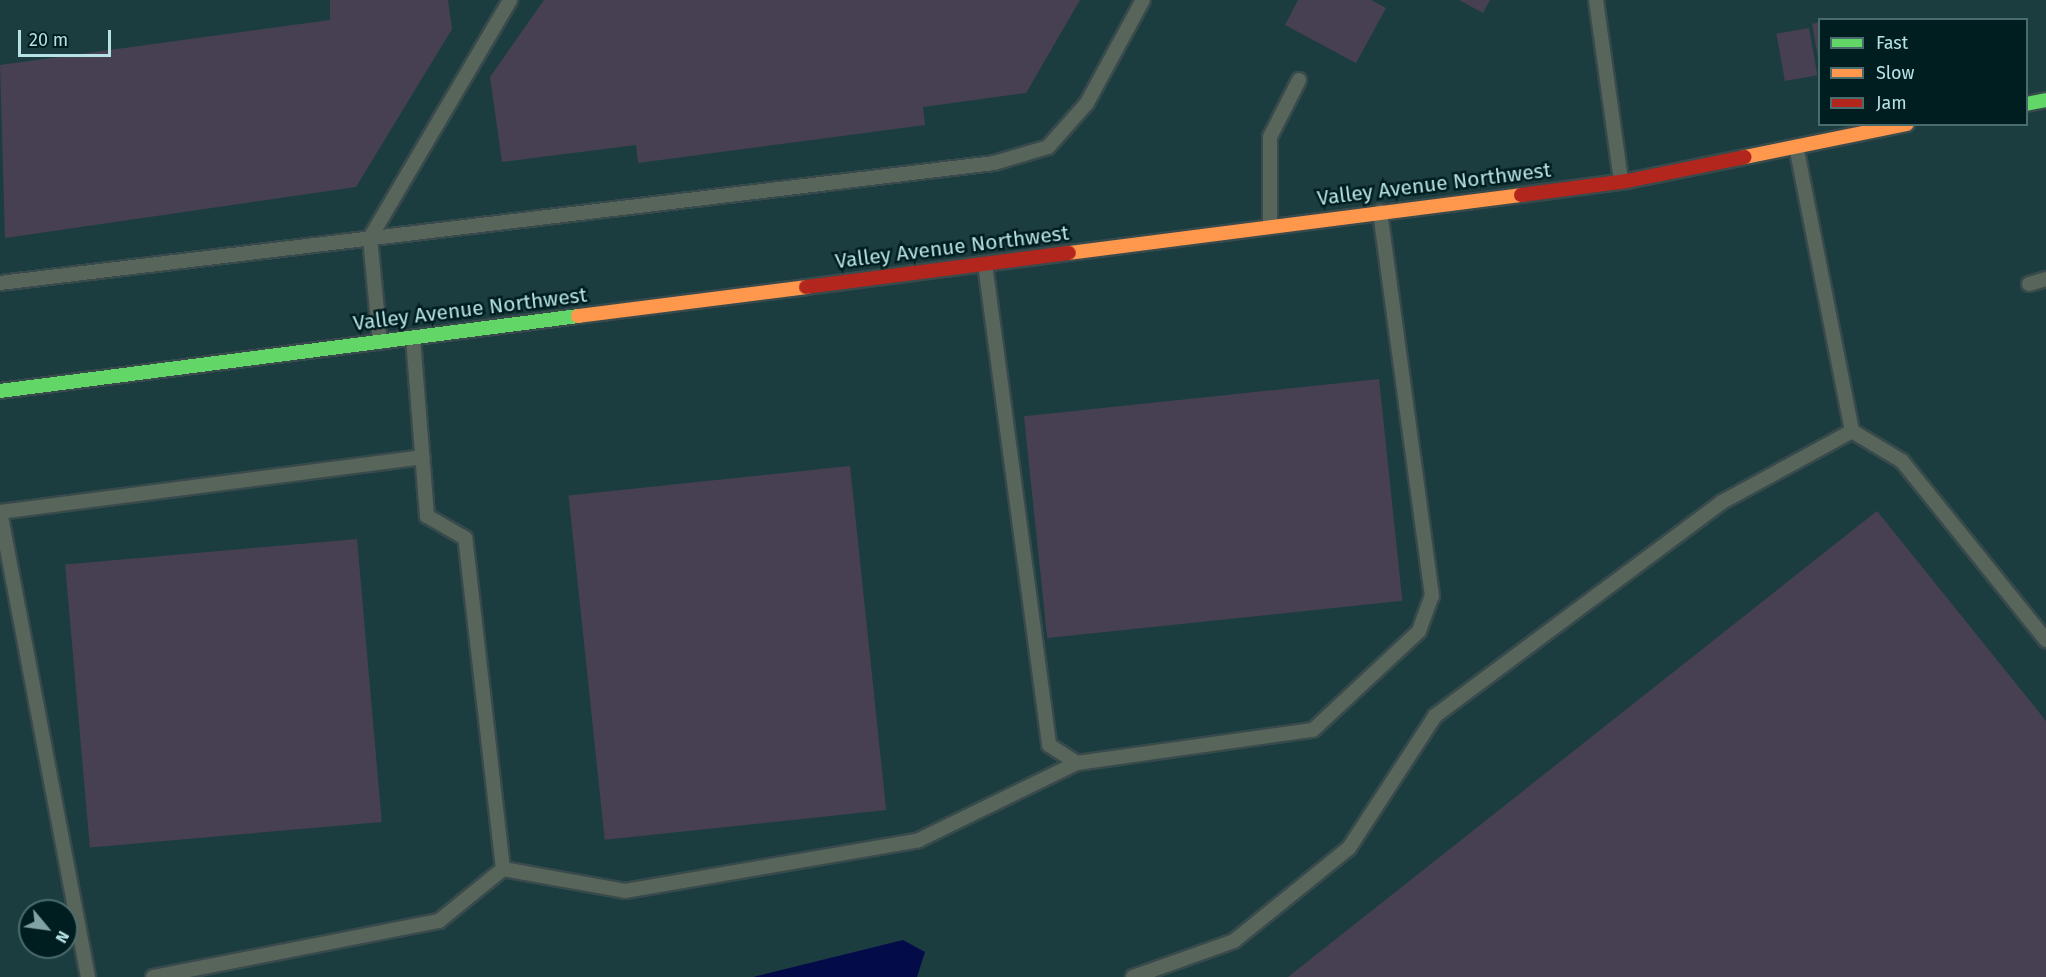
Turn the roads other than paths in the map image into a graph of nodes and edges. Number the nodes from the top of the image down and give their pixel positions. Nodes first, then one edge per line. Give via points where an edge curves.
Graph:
1 (510, 0) edge
2 (1143, 0) edge
3 (1596, 0) edge
4 (1299, 80) dead end
5 (2046, 100) edge
6 (2028, 104) edge
7 (1896, 126) edge
8 (1795, 144) junction
9 (1621, 181) junction
10 (1380, 213) junction
11 (1270, 227) junction
12 (370, 238) junction
13 (985, 264) junction
14 (2046, 279) edge
15 (0, 283) edge
16 (2029, 284) dead end
17 (413, 338) junction
18 (380, 342) junction
19 (0, 391) edge
20 (1852, 431) junction
21 (422, 457) junction
22 (2046, 640) edge
23 (1077, 764) junction
24 (503, 869) junction
25 (88, 977) edge
26 (153, 977) edge
27 (1133, 977) edge

1 - 12 lane
2 - 12 lane via 1087,103 1048,147 994,163
3 - 9 lane
4 - 11 lane via 1270,136
5 - 6 main road
7 - 8 main road, Valley Avenue Northwest
8 - 9 main road, Valley Avenue Northwest
8 - 20 lane
9 - 10 main road, Valley Avenue Northwest
10 - 11 main road, Valley Avenue Northwest
10 - 23 lane via 1432,596 1419,631 1313,730
11 - 13 main road, Valley Avenue Northwest
12 - 15 lane
12 - 18 lane
13 - 17 main road, Valley Avenue Northwest
13 - 23 lane via 1049,746
14 - 16 lane
17 - 18 main road, Valley Avenue Northwest
17 - 21 lane
18 - 19 main road, Valley Avenue Northwest
20 - 22 lane via 1902,461
20 - 27 lane via 1722,502 1435,716 1349,848 1234,941
21 - 24 lane via 427,516 465,538
21 - 25 lane via 0,512
23 - 24 lane via 919,840 625,891
24 - 26 lane via 440,921

